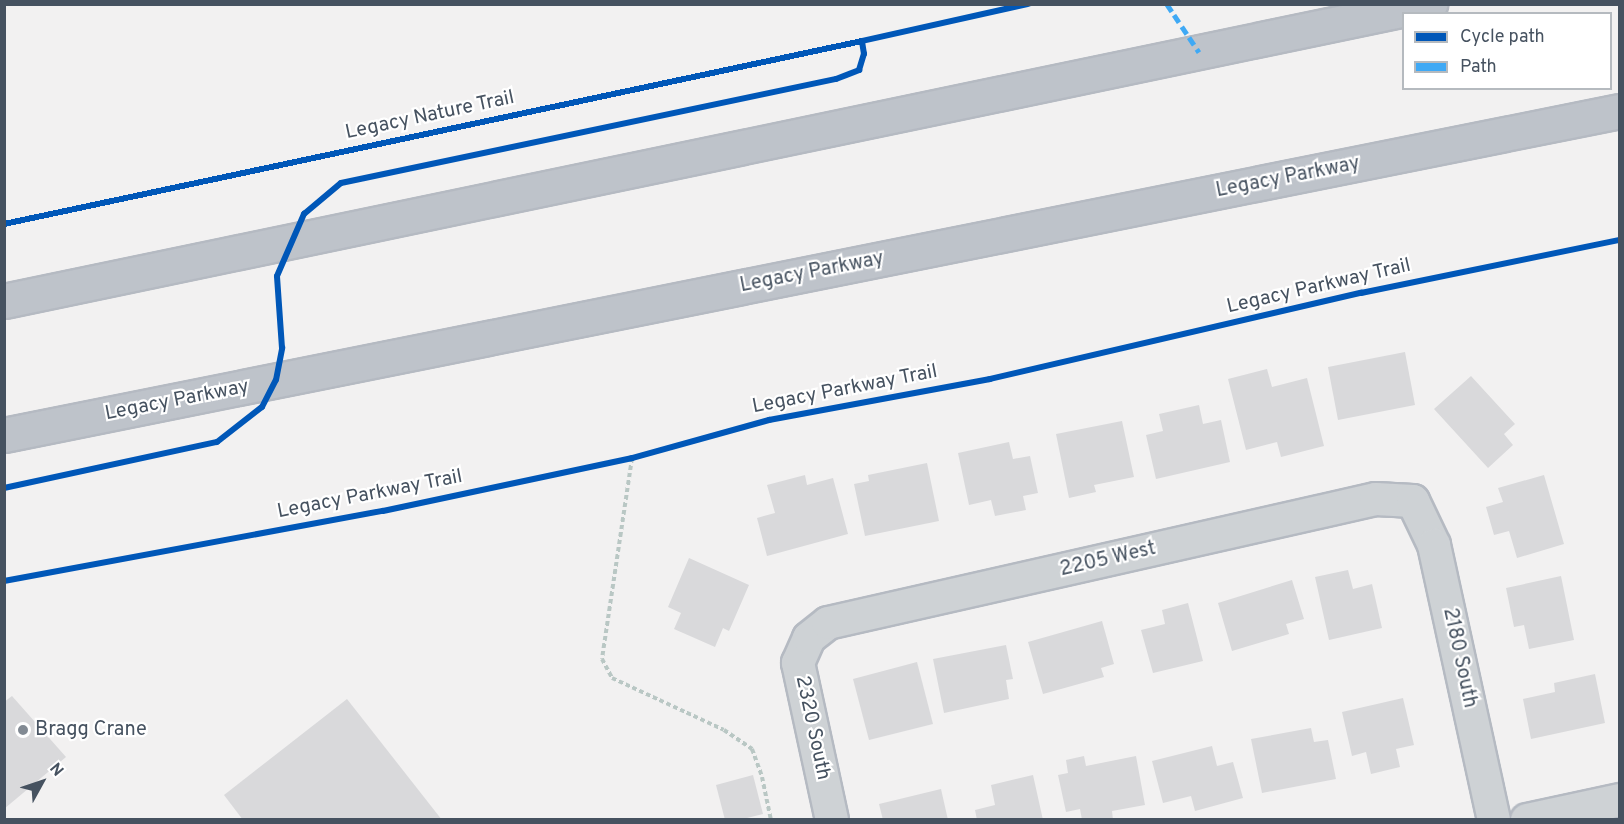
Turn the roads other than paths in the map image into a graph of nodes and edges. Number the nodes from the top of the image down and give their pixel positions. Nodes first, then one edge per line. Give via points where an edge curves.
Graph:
1 (1430, 4) edge
2 (1620, 111) edge
3 (4, 301) edge
4 (4, 435) edge
5 (1413, 501) joint
6 (809, 638) joint
7 (1620, 800) edge
8 (832, 819) edge
9 (1494, 819) edge
10 (1527, 819) edge

1 - 3 highway
2 - 4 highway, Legacy Parkway
5 - 6 street, 2205 West via 1376,499 840,620 828,623
5 - 9 street, 2180 South via 1434,545
6 - 8 street, 2320 South via 798,663
7 - 10 street

